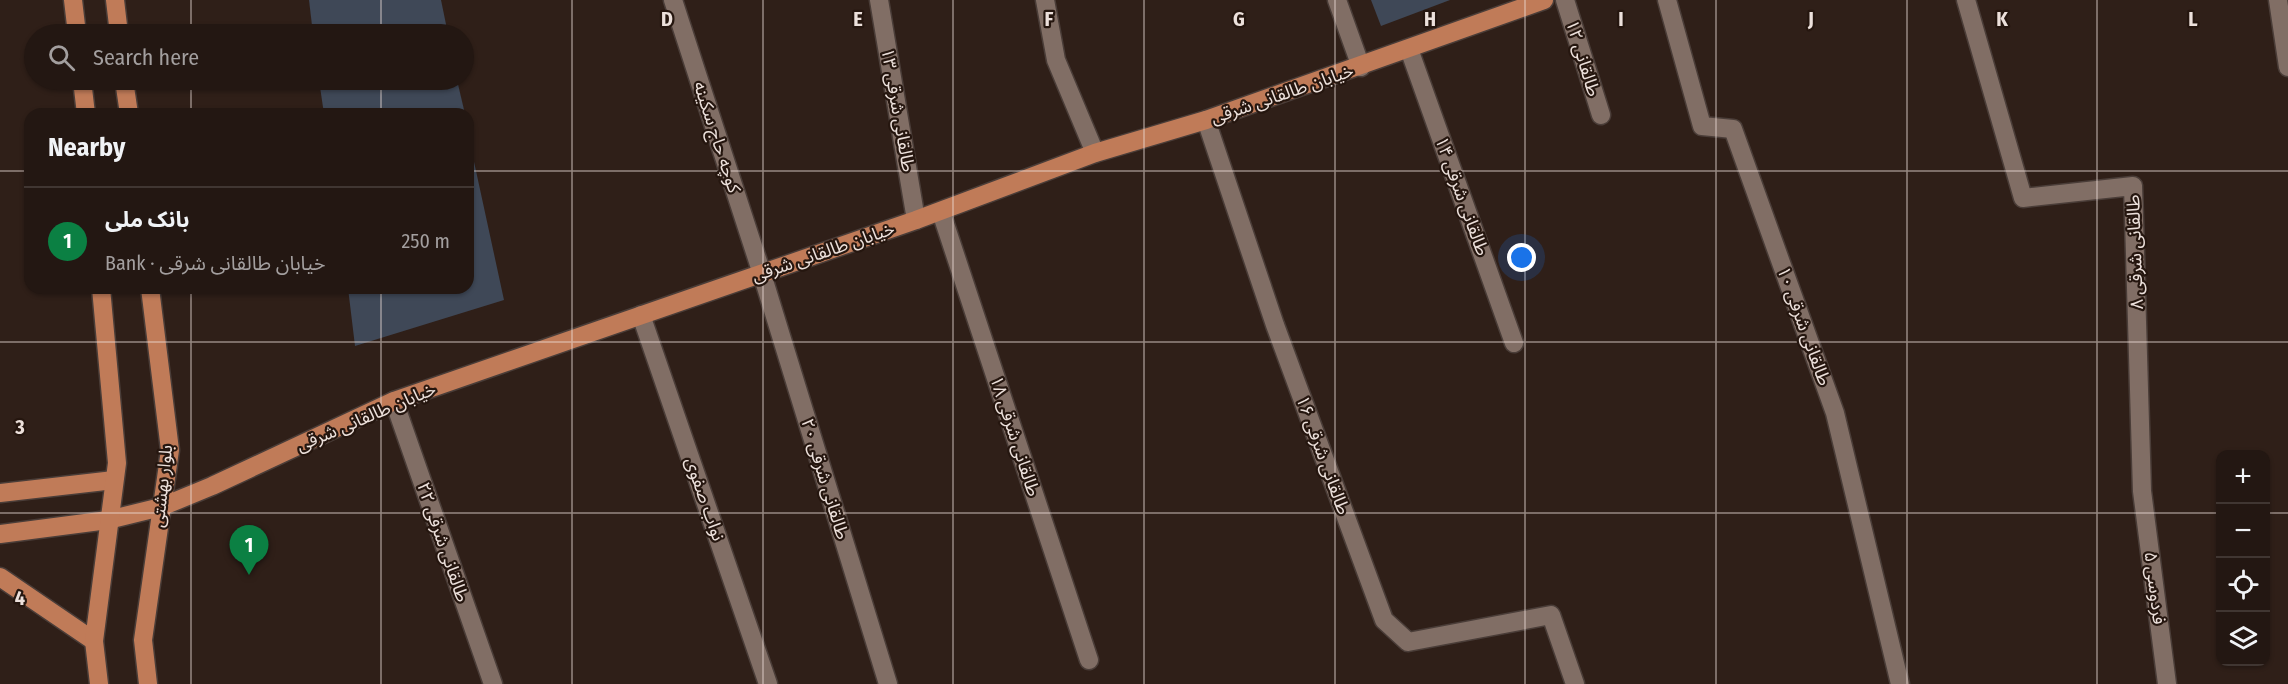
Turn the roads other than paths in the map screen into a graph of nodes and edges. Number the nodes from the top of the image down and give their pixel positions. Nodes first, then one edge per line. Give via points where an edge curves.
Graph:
1 (73, 0) edge
2 (115, 0) edge
3 (673, 0) edge
4 (879, 0) edge
5 (1045, 0) edge
6 (1337, 0) edge
7 (1544, 0) edge
8 (1565, 0) edge
9 (1667, 0) edge
10 (1966, 0) edge
11 (2278, 0) edge
12 (76, 24) edge
13 (118, 24) edge
14 (1409, 49) junction
15 (1361, 67) junction
16 (2288, 67) edge
17 (83, 90) edge
18 (125, 90) edge
19 (85, 108) edge
20 (128, 108) edge
21 (1601, 115) dead end
22 (1206, 120) junction
23 (1095, 153) junction
24 (941, 212) junction
25 (916, 220) junction
26 (762, 273) junction
27 (102, 294) edge
28 (151, 294) edge
29 (641, 315) junction
30 (1514, 343) dead end
31 (394, 401) junction
32 (114, 480) junction
33 (2142, 491) joint
34 (0, 493) edge
35 (161, 507) junction
36 (108, 520) junction
37 (0, 534) edge
38 (0, 577) edge
39 (94, 641) junction
40 (1089, 660) dead end
41 (99, 684) edge
42 (148, 684) edge
43 (493, 684) edge
44 (768, 684) edge
45 (888, 684) edge
46 (1575, 684) edge
47 (1900, 684) edge
48 (2167, 684) edge

1 - 12 main road
2 - 13 main road
3 - 26 street, کوچه حاج سکینه
4 - 25 street, طالقانی شرقی ۱۳
5 - 23 street via 1056,60
6 - 15 street
7 - 14 main road, خیابان طالقانی شرقی
8 - 21 street, طالقانی ۱۲
9 - 47 street, طالقانی شرقی ۱۰ via 1702,126 1733,129 1835,412
10 - 33 street, طالقانی شرقی ۸ via 2023,198 2133,186
11 - 16 street
14 - 15 main road, خیابان طالقانی شرقی
14 - 30 street, طالقانی شرقی ۱۴
15 - 22 main road, خیابان طالقانی شرقی
17 - 19 main road
18 - 20 main road
22 - 23 main road, خیابان طالقانی شرقی
22 - 46 street, طالقانی شرقی ۱۶ via 1275,325 1384,620 1408,642 1551,615
23 - 24 main road, خیابان طالقانی شرقی
24 - 25 main road, خیابان طالقانی شرقی
24 - 40 street, طالقانی شرقی ۱۸
25 - 26 main road, خیابان طالقانی شرقی
26 - 29 main road, خیابان طالقانی شرقی
26 - 45 street, طالقانی شرقی ۲۰
27 - 32 main road via 117,463
28 - 35 main road, بلوار بهشتی via 170,450
29 - 31 main road, خیابان طالقانی شرقی
29 - 44 street, نواب صفوی
31 - 35 main road, خیابان طالقانی شرقی
31 - 43 street, طالقانی شرقی ۲۲
32 - 34 main road
32 - 36 main road
33 - 48 street, فردوسی ۵
35 - 36 main road, خیابان طالقانی شرقی
35 - 42 main road, بلوار بهشتی via 143,640
36 - 37 main road, خیابان طالقانی شرقی
36 - 39 main road
38 - 39 main road
39 - 41 main road

